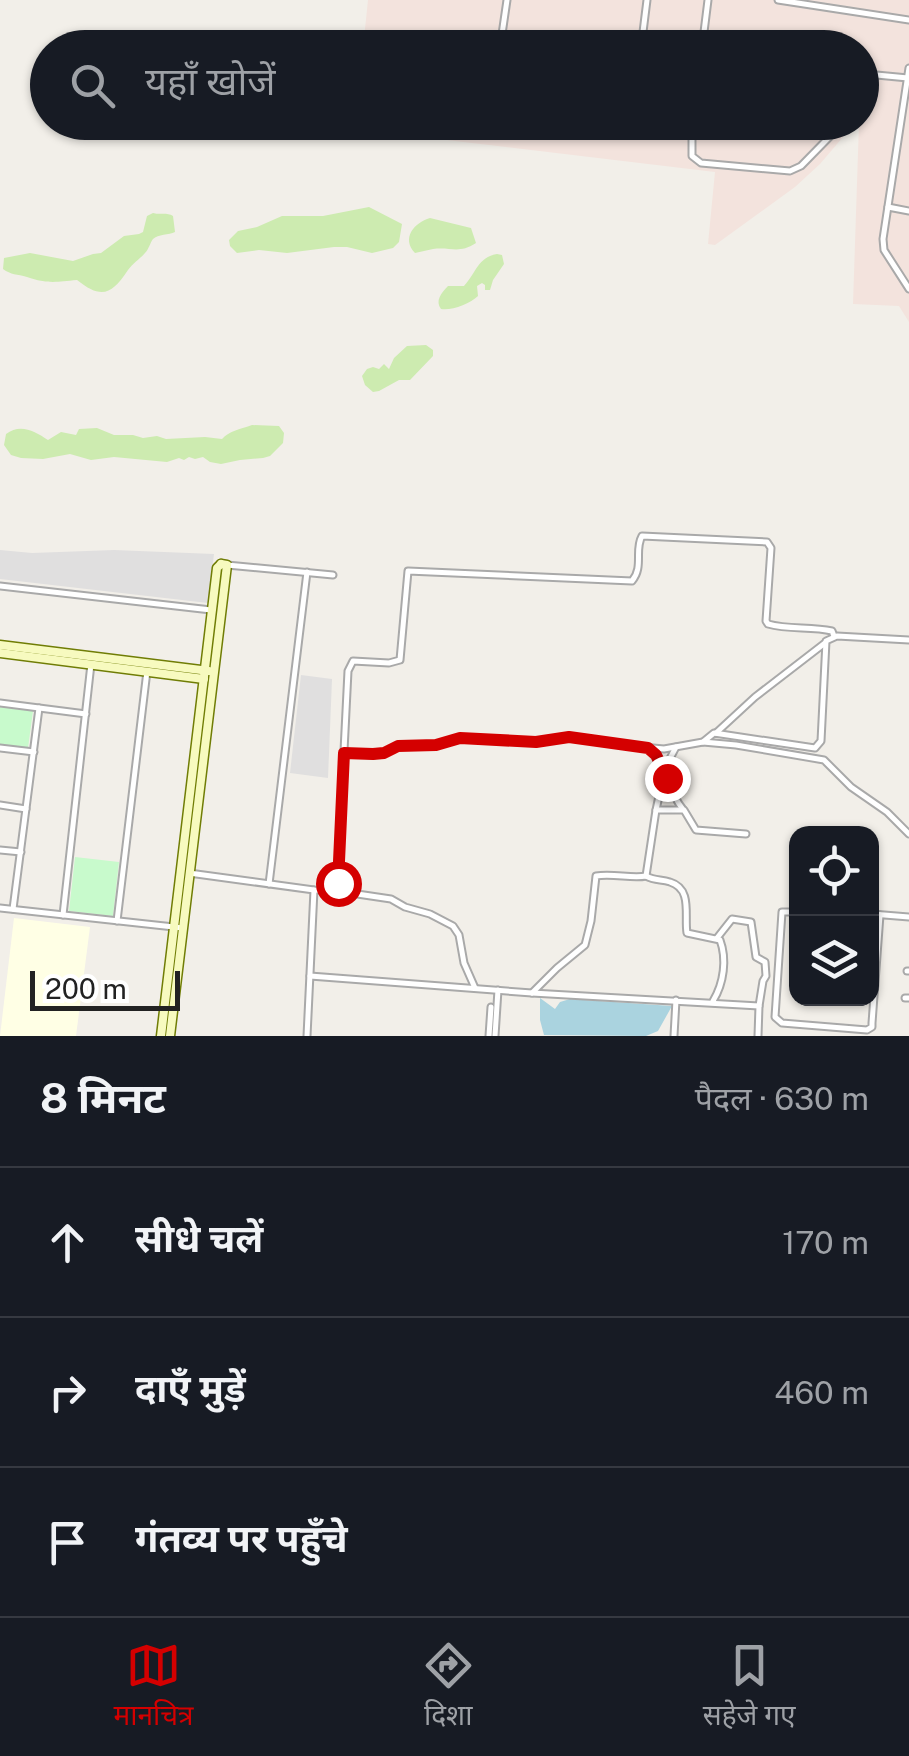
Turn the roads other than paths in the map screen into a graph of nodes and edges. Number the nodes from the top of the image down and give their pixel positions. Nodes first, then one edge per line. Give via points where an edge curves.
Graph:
1 (507, 0) edge
2 (647, 0) edge
3 (708, 0) edge
4 (778, 0) edge
5 (909, 20) edge
6 (503, 30) edge
7 (643, 30) edge
8 (704, 30) edge
9 (909, 68) edge
10 (879, 75) edge
11 (908, 78) edge
12 (692, 140) edge
13 (826, 140) edge
14 (888, 207) junction
15 (909, 211) edge
16 (909, 289) edge
17 (228, 565) joint
18 (307, 572) junction
19 (333, 575) dead end
20 (0, 586) edge
21 (217, 612) junction
22 (834, 636) junction
23 (909, 640) edge
24 (825, 643) junction
25 (0, 645) edge
26 (0, 653) edge
27 (91, 664) junction
28 (147, 670) junction
29 (209, 676) junction
30 (0, 703) edge
31 (39, 708) junction
32 (86, 714) junction
33 (715, 733) junction
34 (703, 742) junction
35 (676, 747) junction
36 (0, 748) edge
37 (648, 748) junction
38 (34, 752) junction
39 (344, 753) junction
40 (664, 772) junction
41 (0, 805) edge
42 (26, 809) junction
43 (656, 810) junction
44 (684, 810) junction
45 (746, 834) dead end
46 (909, 834) edge
47 (0, 850) edge
48 (20, 852) junction
49 (190, 874) junction
50 (646, 876) junction
51 (269, 884) junction
52 (314, 890) junction
53 (337, 891) junction
54 (0, 908) edge
55 (13, 909) junction
56 (789, 912) edge
57 (880, 914) joint
58 (63, 915) junction
59 (909, 917) edge
60 (117, 921) junction
61 (179, 928) junction
62 (717, 938) junction
63 (779, 970) junction
64 (766, 972) junction
65 (310, 976) junction
66 (778, 978) junction
67 (476, 988) junction
68 (498, 990) junction
69 (532, 993) junction
70 (676, 1000) junction
71 (713, 1002) junction
72 (760, 1006) junction
73 (491, 1007) dead end
74 (161, 1036) edge
75 (170, 1036) edge
76 (307, 1036) edge
77 (492, 1036) edge
78 (674, 1036) edge
79 (758, 1036) edge

1 - 6 street
2 - 7 street
3 - 8 street
4 - 5 street
9 - 11 street
10 - 11 street
11 - 14 street
12 - 13 street via 696,160 790,172
14 - 15 street
14 - 16 street via 883,245
17 - 18 street
17 - 21 street via 218,568
18 - 19 street
18 - 51 street
20 - 21 street
21 - 29 street
22 - 23 street
22 - 24 street
22 - 39 street via 824,629 768,624 767,542 642,536 632,581 412,570 400,660 350,664
24 - 33 street
24 - 33 street via 818,747
25 - 29 street
26 - 27 street
27 - 28 street
27 - 32 street
28 - 29 street
28 - 60 street
29 - 49 street
29 - 61 street
30 - 31 street
31 - 32 street
31 - 38 street
32 - 58 street
33 - 34 street
34 - 35 street
34 - 46 street via 824,760
35 - 37 street
35 - 40 street
36 - 38 street
37 - 39 street via 569,737 460,738 384,753
37 - 40 street
38 - 42 street
39 - 53 street
40 - 43 street
40 - 44 street
41 - 42 street
42 - 48 street
43 - 44 street
43 - 50 street
44 - 45 street via 696,830
47 - 48 street
48 - 55 street
49 - 51 street
49 - 61 street
50 - 62 street via 683,891 688,934
50 - 69 street via 596,876 584,946
51 - 52 street
52 - 53 street
52 - 65 street
53 - 67 street via 391,900 453,926
54 - 55 street
55 - 58 street
56 - 63 street via 782,912
57 - 59 street
57 - 66 street via 870,1029 779,1022
58 - 60 street
60 - 61 street
61 - 74 street
61 - 75 street
62 - 64 street via 732,919 749,920
62 - 71 street via 724,955
63 - 64 street
63 - 66 street
64 - 66 street
64 - 72 street
65 - 67 street
65 - 76 street
67 - 68 street
68 - 69 street
68 - 77 street
69 - 70 street
70 - 71 street
70 - 78 street
71 - 72 street
72 - 79 street
73 - 77 street

